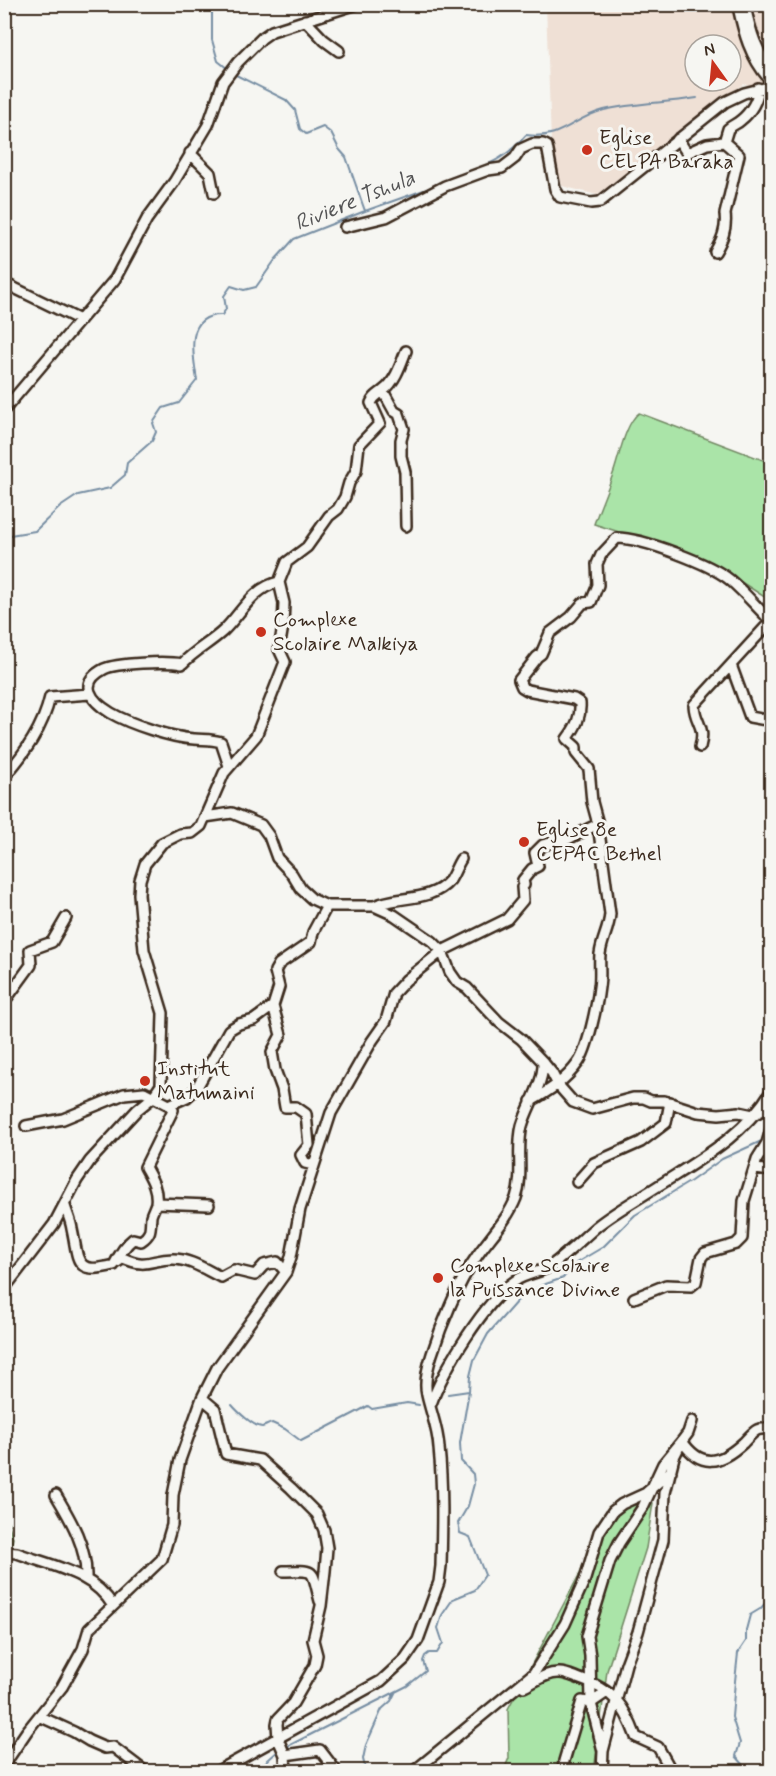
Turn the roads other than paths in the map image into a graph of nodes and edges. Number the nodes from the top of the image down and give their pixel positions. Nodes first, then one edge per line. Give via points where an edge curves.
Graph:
1 (357, 4) edge
2 (741, 4) edge
3 (305, 20) junction
4 (339, 51) dead end
5 (771, 76) edge
6 (771, 86) edge
7 (758, 88) junction
8 (678, 139) junction
9 (724, 142) junction
10 (190, 153) junction
11 (214, 193) dead end
12 (345, 226) dead end
13 (715, 252) dead end
14 (4, 283) edge
15 (80, 320) junction
16 (405, 351) dead end
17 (383, 391) junction
18 (4, 410) edge
19 (406, 526) dead end
20 (279, 582) junction
21 (770, 618) edge
22 (731, 665) junction
23 (90, 694) junction
24 (771, 722) edge
25 (700, 747) dead end
26 (229, 766) junction
27 (4, 777) edge
28 (205, 817) junction
29 (598, 824) junction
30 (461, 859) dead end
31 (327, 906) junction
32 (374, 906) junction
33 (66, 918) dead end
34 (442, 951) junction
35 (4, 1002) edge
36 (273, 1006) junction
37 (543, 1062) junction
38 (558, 1084) junction
39 (771, 1090) edge
40 (153, 1097) junction
41 (531, 1101) junction
42 (670, 1102) junction
43 (169, 1105) junction
44 (753, 1115) junction
45 (771, 1115) edge
46 (26, 1126) dead end
47 (769, 1135) edge
48 (314, 1165) junction
49 (754, 1169) junction
50 (771, 1171) edge
51 (577, 1182) dead end
52 (156, 1203) junction
53 (209, 1205) dead end
54 (64, 1206) junction
55 (114, 1264) junction
56 (286, 1272) junction
57 (4, 1288) edge
58 (634, 1298) dead end
59 (202, 1398) junction
60 (431, 1404) junction
61 (692, 1421) dead end
62 (771, 1429) edge
63 (682, 1441) junction
64 (671, 1471) junction
65 (654, 1485) junction
66 (56, 1495) dead end
67 (4, 1552) edge
68 (283, 1571) dead end
69 (86, 1578) junction
70 (113, 1606) junction
71 (321, 1606) junction
72 (590, 1682) junction
73 (607, 1692) junction
74 (511, 1694) junction
75 (617, 1700) junction
76 (591, 1703) junction
77 (39, 1716) junction
78 (278, 1739) junction
79 (603, 1751) junction
80 (285, 1755) junction
81 (4, 1765) edge
82 (146, 1772) edge
83 (216, 1772) edge
84 (286, 1772) edge
85 (338, 1772) edge
86 (413, 1772) edge
87 (563, 1772) edge
88 (602, 1772) edge
89 (672, 1772) edge

1 - 3 street
2 - 5 highway via 755,54
3 - 4 street
3 - 10 street via 272,31 230,71 208,125
6 - 7 street
7 - 8 street via 725,102
7 - 9 street via 752,107 728,129
8 - 9 street via 687,153
8 - 12 street via 600,202 560,197 555,189 548,146 532,144 502,168 446,186 386,217
9 - 13 street via 739,155 723,238
10 - 11 street via 210,173
10 - 15 street via 147,219 115,279
14 - 15 street
15 - 18 street
16 - 17 street via 400,368
17 - 19 street via 404,429 401,456
17 - 20 street via 371,404 380,423 358,446 356,471 345,497 314,539 287,562
20 - 23 street via 251,597 230,625 182,664 168,661 105,668 89,685
20 - 26 street via 284,603 279,649 285,662 256,736
21 - 22 street
21 - 29 street via 723,575 658,547 617,538 601,555 596,572 598,585 591,602 583,603 550,633 541,654 519,680 527,690 580,703 577,725 567,739 589,770
22 - 24 street via 750,717
22 - 25 street via 694,705 704,734
23 - 26 street via 109,712 129,722 193,740 221,742
23 - 27 street via 50,697 39,731
26 - 28 street
28 - 31 street via 232,813 261,825 277,858 301,889
28 - 40 street via 196,831 162,843 145,864 140,880 144,950 163,1013 162,1085
29 - 34 street via 543,845 535,853 538,866 522,880 523,900 507,919
29 - 38 street via 609,927 603,939 599,987 585,1050
30 - 32 street via 450,879 429,894
31 - 32 street
31 - 36 street via 311,942 275,971 279,987
32 - 34 street via 419,930
33 - 35 street via 52,942 30,950 31,965
34 - 37 street via 457,982
34 - 48 street via 394,993 386,1021 331,1113
36 - 43 street via 254,1020 229,1030 196,1089
36 - 48 street via 280,1035 272,1052 275,1070 285,1107 296,1107 306,1114 309,1145 300,1155 305,1163
37 - 38 street
37 - 41 street
38 - 41 street
38 - 42 street via 573,1102 592,1109 633,1098
39 - 44 street
40 - 43 street
40 - 46 street via 144,1092 124,1094 63,1119
40 - 54 street via 90,1161
41 - 60 street via 520,1134 516,1197 464,1277 438,1338 426,1384
42 - 44 street via 698,1112
42 - 51 street via 666,1123 641,1142 594,1163
43 - 52 street via 173,1110 145,1167 156,1187
44 - 45 street via 765,1109
44 - 60 street via 728,1142 599,1225 549,1267 526,1274 501,1292 441,1378
47 - 49 street
48 - 56 street
49 - 50 street
49 - 58 street via 744,1201 742,1238 736,1244 705,1253 700,1258 696,1282 691,1286 666,1285
52 - 53 street
52 - 55 street via 148,1236 141,1241 133,1239
54 - 55 street via 79,1262 87,1268
54 - 57 street
55 - 56 street via 123,1258 138,1265 173,1259 190,1262 221,1277 234,1270 255,1275 264,1265 277,1262
56 - 59 street via 217,1368
59 - 70 street via 180,1460 172,1525 162,1559
59 - 71 street via 214,1410 226,1454 260,1460 317,1514 327,1548
60 - 78 street via 441,1469 441,1566 418,1640 405,1659 381,1681
61 - 63 street
62 - 63 street via 758,1430 730,1454 715,1461 692,1454
63 - 64 street
63 - 65 street via 671,1451
64 - 65 street
64 - 75 street via 658,1562
65 - 72 street via 610,1561 587,1636
65 - 74 street via 613,1511 599,1532 585,1579 554,1644 534,1673
66 - 69 street via 74,1525 86,1564
67 - 69 street
68 - 71 street via 312,1573
69 - 70 street via 106,1593
70 - 77 street via 89,1629 67,1677
71 - 78 street via 313,1640 315,1665 293,1703 278,1719
72 - 73 street
72 - 74 street via 560,1672
72 - 76 street
73 - 75 street
73 - 76 street
74 - 86 street
75 - 79 street
75 - 89 street via 636,1737 658,1747
76 - 79 street
76 - 87 street via 582,1701
77 - 81 street
77 - 82 street via 105,1748 113,1747
78 - 80 street
78 - 83 street
79 - 88 street
80 - 84 street
80 - 85 street via 320,1750

